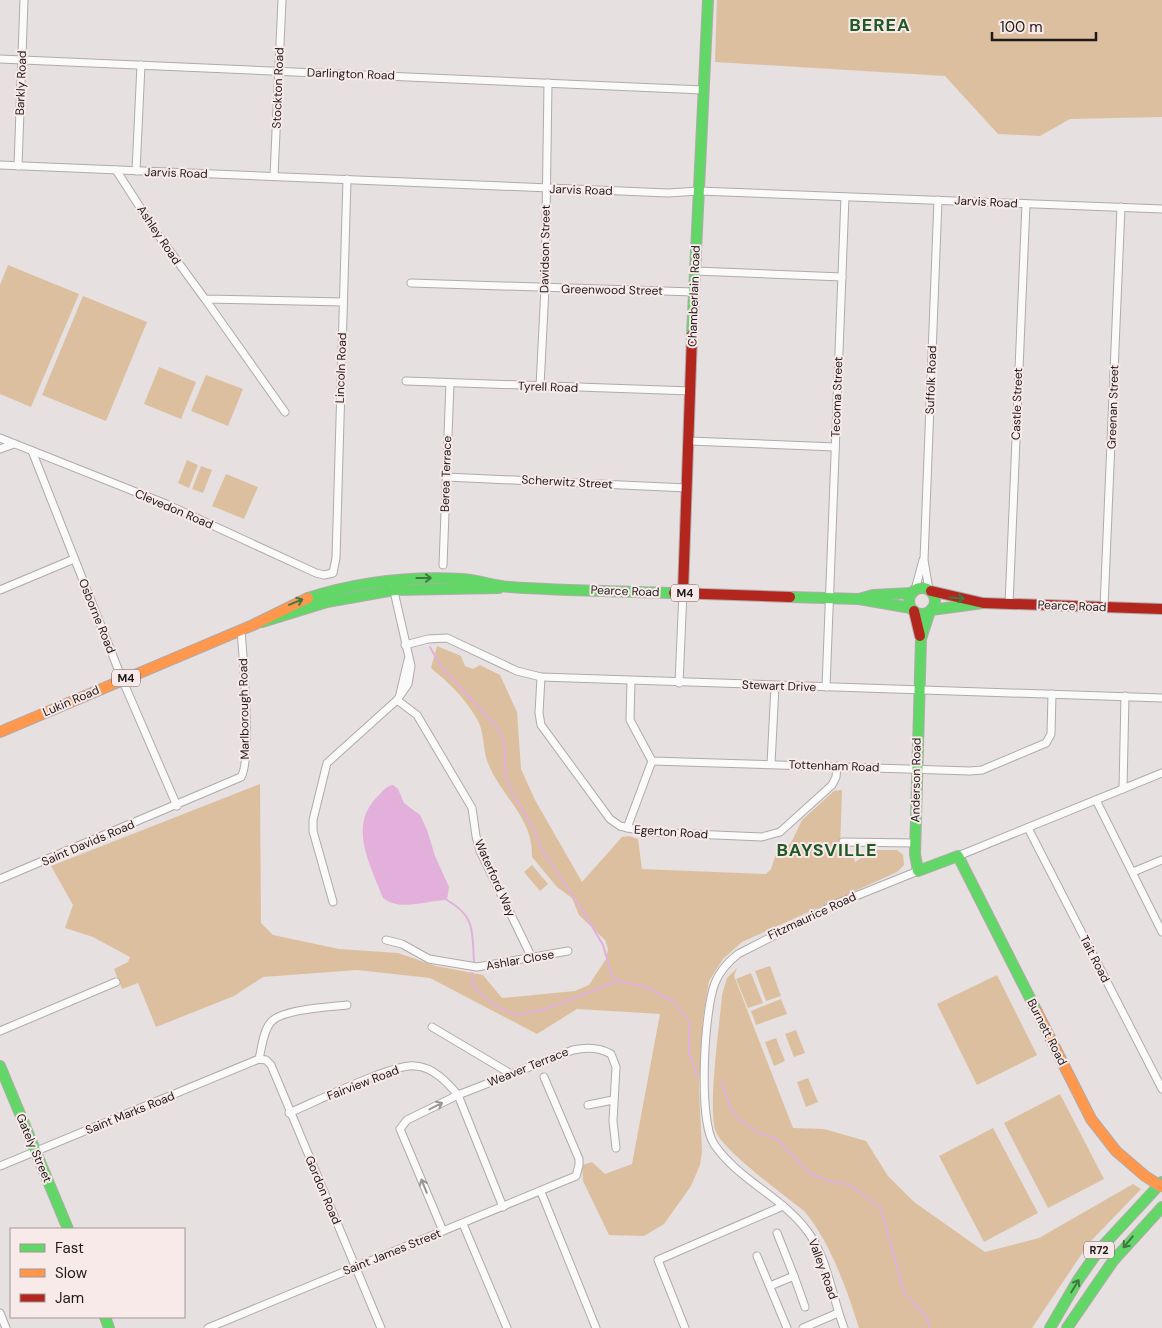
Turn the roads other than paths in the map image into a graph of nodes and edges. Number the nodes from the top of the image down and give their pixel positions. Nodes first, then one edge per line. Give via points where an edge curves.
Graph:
1 (24, 0) edge
2 (282, 0) edge
3 (708, 0) edge
4 (0, 59) edge
5 (21, 60) junction
6 (141, 65) junction
7 (278, 71) junction
8 (548, 82) junction
9 (703, 90) junction
10 (0, 165) edge
11 (18, 166) junction
12 (116, 170) junction
13 (136, 171) junction
14 (274, 176) junction
15 (347, 179) junction
16 (547, 188) junction
17 (699, 191) junction
18 (845, 197) junction
19 (938, 200) junction
20 (1026, 204) junction
21 (1121, 207) junction
22 (1162, 209) edge
23 (695, 271) junction
24 (842, 277) junction
25 (411, 283) dead end
26 (545, 288) junction
27 (694, 292) junction
28 (205, 299) junction
29 (343, 302) junction
30 (406, 381) dead end
31 (450, 383) junction
32 (540, 386) junction
33 (691, 391) junction
34 (284, 412) dead end
35 (0, 438) edge
36 (689, 441) junction
37 (14, 444) junction
38 (835, 447) junction
39 (0, 449) edge
40 (32, 451) junction
41 (446, 477) junction
42 (687, 488) junction
43 (336, 558) joint
44 (74, 559) junction
45 (924, 560) junction
46 (442, 565) dead end
47 (392, 579) junction
48 (358, 584) joint
49 (512, 587) junction
50 (0, 590) edge
51 (394, 590) junction
52 (930, 591) junction
53 (683, 592) junction
54 (913, 592) junction
55 (361, 595) joint
56 (829, 598) junction
57 (859, 599) junction
58 (983, 603) junction
59 (1009, 604) junction
60 (1104, 607) junction
61 (1162, 609) edge
62 (913, 610) junction
63 (930, 610) junction
64 (253, 625) junction
65 (241, 630) junction
66 (921, 639) junction
67 (405, 645) junction
68 (541, 677) junction
69 (122, 679) junction
70 (631, 681) junction
71 (679, 683) junction
72 (775, 686) junction
73 (826, 687) junction
74 (919, 690) junction
75 (1052, 694) junction
76 (1126, 696) junction
77 (398, 698) junction
78 (1162, 698) edge
79 (0, 732) edge
80 (652, 761) junction
81 (771, 764) junction
82 (837, 766) junction
83 (917, 768) junction
84 (1162, 773) edge
85 (1123, 789) junction
86 (1096, 800) junction
87 (177, 806) junction
88 (627, 828) junction
89 (1028, 828) junction
90 (843, 842) dead end
91 (915, 843) junction
92 (958, 856) junction
93 (1162, 860) edge
94 (918, 871) junction
95 (1133, 872) junction
96 (0, 880) edge
97 (333, 902) dead end
98 (1162, 932) edge
99 (386, 940) dead end
100 (568, 951) dead end
101 (532, 958) junction
102 (116, 982) dead end
103 (347, 1005) dead end
104 (432, 1027) dead end
105 (0, 1031) edge
106 (259, 1059) junction
107 (0, 1066) edge
108 (511, 1074) junction
109 (544, 1077) dead end
110 (1162, 1089) edge
111 (458, 1095) junction
112 (613, 1100) junction
113 (588, 1105) dead end
114 (289, 1113) junction
115 (616, 1148) dead end
116 (36, 1152) junction
117 (0, 1166) edge
118 (1162, 1182) edge
119 (1162, 1187) edge
120 (540, 1192) junction
121 (783, 1206) junction
122 (503, 1207) junction
123 (1162, 1207) edge
124 (463, 1224) junction
125 (68, 1228) edge
126 (443, 1231) junction
127 (777, 1233) dead end
128 (758, 1256) dead end
129 (356, 1267) junction
130 (794, 1276) junction
131 (770, 1286) junction
132 (805, 1307) dead end
133 (0, 1313) edge
134 (838, 1313) junction
135 (1070, 1324) edge
136 (211, 1327) edge
137 (6, 1328) edge
138 (381, 1328) edge
139 (507, 1328) edge
140 (596, 1328) edge
141 (685, 1328) edge
142 (787, 1328) edge
143 (803, 1328) edge
144 (844, 1328) edge
145 (1050, 1328) edge

1 - 5 street, Barkly Road
2 - 7 street, Stockton Road
3 - 9 main road, Chamberlain Road
4 - 5 street, Darlington Road
5 - 6 street, Darlington Road
5 - 11 street, Barkly Road
6 - 7 street, Darlington Road
6 - 13 street
7 - 8 street, Darlington Road
7 - 14 street, Stockton Road
8 - 9 street, Darlington Road
8 - 16 street, Davidson Street
9 - 17 main road, Chamberlain Road
10 - 11 street, Jarvis Road
11 - 12 street, Jarvis Road
12 - 13 street, Jarvis Road
12 - 28 street, Ashley Road
13 - 14 street, Jarvis Road
14 - 15 street, Jarvis Road
15 - 16 street, Jarvis Road
15 - 29 street, Lincoln Road
16 - 17 street, Jarvis Road via 668,193
16 - 26 street, Davidson Street
17 - 18 street, Jarvis Road
17 - 23 main road, Chamberlain Road
18 - 19 street, Jarvis Road
18 - 24 street, Tecoma Street
19 - 20 street, Jarvis Road
19 - 45 street, Suffolk Road
20 - 21 street, Jarvis Road
20 - 59 street, Castle Street
21 - 22 street, Jarvis Road
21 - 60 street, Greenan Street
23 - 24 street
23 - 27 main road, Chamberlain Road
24 - 38 street, Tecoma Street
25 - 26 street, Greenwood Street
26 - 27 street, Greenwood Street
26 - 32 street, Davidson Street
27 - 33 main road, Chamberlain Road
28 - 29 street
28 - 34 street, Ashley Road
29 - 43 street, Lincoln Road
30 - 31 street, Tyrell Road
31 - 32 street, Tyrell Road
31 - 41 street, Berea Terrace
32 - 33 street, Tyrell Road
33 - 36 main road, Chamberlain Road
35 - 37 street, Clevedon Road
36 - 38 street
36 - 42 main road, Chamberlain Road
37 - 39 street
37 - 40 street, Clevedon Road
38 - 56 street, Tecoma Street
40 - 43 street, Clevedon Road via 166,504 316,573 333,572
40 - 44 street, Osborne Road
41 - 42 street, Scherwitz Street
41 - 46 street, Berea Terrace
42 - 53 main road, Chamberlain Road
44 - 50 street
44 - 69 street, Osborne Road
45 - 52 street, Suffolk Road
45 - 54 street, Suffolk Road
47 - 48 main road, Pearce Road / M4
47 -> 49 main road, Pearce Road / M4 via 464,579
47 - 51 street
64 -> 48 main road, Lukin Road / M4 via 278,609
49 - 51 main road, Pearce Road / M4
49 - 53 main road, Pearce Road / M4
51 - 55 main road, Pearce Road / M4
51 - 67 street
52 - 54 main road, Pearce Road / M4 via 923,588
52 -> 58 main road, Pearce Road / M4
52 - 63 main road via 935,601
53 - 56 main road, Pearce Road / M4
53 - 71 street
54 - 57 main road, Pearce Road / M4
54 - 62 main road via 909,602
55 - 64 main road, Lukin Road / M4
56 - 57 main road, Pearce Road / M4
56 - 73 street, Tecoma Street
57 - 62 main road, Pearce Road / M4 via 874,604 897,604
58 - 59 main road, Pearce Road / M4
58 - 63 main road, Pearce Road / M4
59 - 60 main road, Pearce Road / M4
60 - 61 main road, Pearce Road / M4
62 - 63 main road, Pearce Road / M4 via 921,614
62 - 66 main road
63 - 66 main road
64 - 65 main road, Lukin Road / M4
65 - 69 main road, Lukin Road / M4
65 - 87 street, Marlborough Road via 246,691 244,772 234,782
66 - 74 main road, Anderson Road
67 - 68 street, Stewart Drive via 447,638 516,671
67 - 77 street via 411,676 407,688
68 - 70 street, Stewart Drive
68 - 88 street, Egerton Road via 541,725 610,819
69 - 79 main road, Lukin Road / M4
69 - 87 street, Osborne Road
70 - 71 street, Stewart Drive
70 - 80 street via 630,720
71 - 72 street, Stewart Drive
72 - 73 street, Stewart Drive
72 - 81 street
73 - 74 street, Stewart Drive
74 - 75 street, Stewart Drive
74 - 83 main road, Anderson Road
75 - 76 street, Stewart Drive
75 - 83 street, Tottenham Road via 1051,734 1046,743 982,770
76 - 78 street, Stewart Drive
76 - 85 street
77 - 97 street via 325,766 313,828
77 - 101 street, Waterford Way via 417,715 472,808 480,851
80 - 81 street, Tottenham Road
80 - 88 street
81 - 82 street, Tottenham Road
82 - 83 street, Tottenham Road
82 - 88 street, Egerton Road via 832,785 776,835 646,832
83 - 91 main road, Anderson Road
84 - 85 street, Fitzmaurice Road
85 - 86 street, Fitzmaurice Road
86 - 89 street, Fitzmaurice Road
86 - 95 street
87 - 96 street, Saint Davids Road
89 - 92 street, Fitzmaurice Road
89 - 110 street, Tait Road
90 - 91 street
91 - 94 main road, Anderson Road
92 - 94 main road, Fitzmaurice Road
92 - 119 main road, Burnett Road, bridge via 1091,1119 1116,1151
93 - 95 street
94 - 121 street, Fitzmaurice Road via 860,894 758,942 726,963 714,984 709,1010 704,1111 709,1136 732,1164
95 - 98 street
99 - 101 street, Ashlar Close via 402,944 429,959 477,967
100 - 101 street, Ashlar Close
102 - 105 street
103 - 106 street via 288,1013 275,1018 267,1028
104 - 108 street
106 - 114 street, Gordon Road via 271,1065
106 - 116 street, Saint Marks Road
107 - 116 main road, Gately Street
108 - 111 street, Weaver Terrace
108 - 112 street, Weaver Terrace via 573,1050 604,1050 611,1054 616,1067
109 - 120 street, Saint James Street via 579,1165 576,1176
111 - 114 street, Fairview Road via 439,1076 412,1065 388,1071
111 - 122 street
126 -> 111 street, Weaver Terrace via 400,1128 407,1120
112 - 113 street
112 - 115 street, Weaver Terrace
114 - 129 street, Gordon Road
116 - 117 street, Saint Marks Road
116 - 125 main road, Gately Street
145 -> 118 main road, R72 via 1099,1250
120 - 122 street, Saint James Street
120 - 140 street
121 - 134 street, Valley Road via 798,1219 815,1243
121 - 141 street via 661,1257 658,1263
122 - 124 street, Saint James Street
123 -> 135 main road, R72 via 1113,1261
124 - 126 street, Saint James Street
124 - 139 street
126 - 129 street, Saint James Street
127 - 130 street
128 - 131 street
129 - 136 street, Saint James Street
129 - 138 street, Gordon Road
130 - 131 street
130 - 132 street
131 - 142 street
133 - 137 street
134 - 143 street
134 - 144 street, Valley Road

